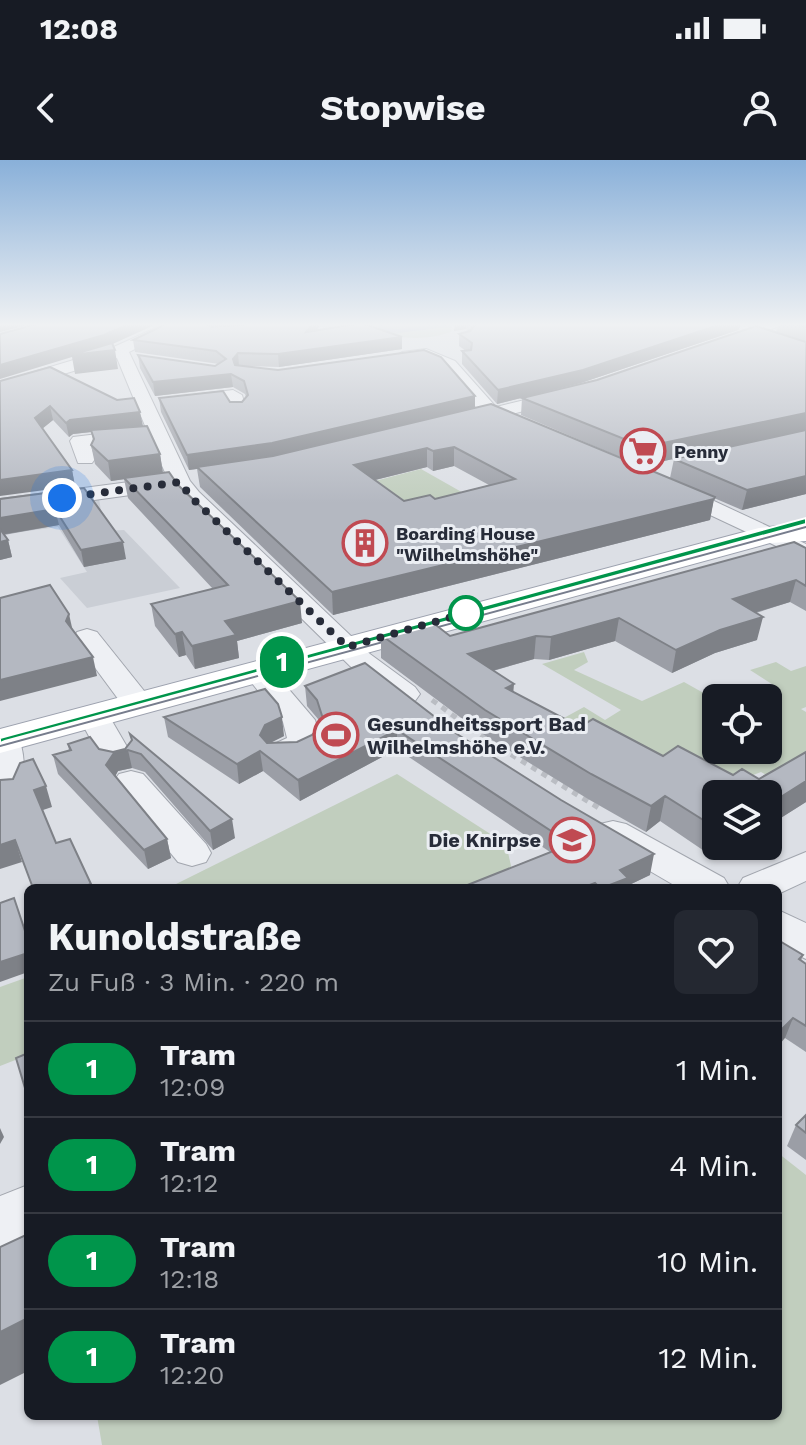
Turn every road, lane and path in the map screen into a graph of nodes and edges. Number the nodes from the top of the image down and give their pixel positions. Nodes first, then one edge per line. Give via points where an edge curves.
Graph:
1 (21, 383) edge
2 (137, 383) edge
3 (465, 383) edge
4 (0, 388) edge
5 (588, 390) edge
6 (147, 405) junction
7 (237, 409) edge
8 (491, 413) junction
9 (520, 425) edge
10 (436, 427) edge
11 (160, 434) junction
12 (62, 449) dead end
13 (85, 459) dead end
14 (682, 466) edge
15 (194, 480) junction
16 (0, 482) edge
17 (62, 498) junction
18 (8, 505) edge
19 (806, 514) edge
20 (806, 532) edge
21 (769, 534) junction
22 (806, 553) edge
23 (87, 638) dead end
24 (347, 647) junction
25 (258, 672) junction
26 (138, 704) junction
27 (430, 706) joint
28 (94, 716) junction
29 (2, 740) edge
30 (282, 753) edge
31 (6, 789) edge
32 (596, 815) joint
33 (192, 853) dead end
34 (806, 865) edge
35 (702, 884) edge
36 (766, 884) edge
37 (782, 928) edge
38 (806, 943) edge
39 (24, 1213) edge
40 (0, 1223) edge

1 - 4 street
2 - 6 street
3 - 8 street
5 - 8 street
6 - 7 street via 233,395
6 - 11 street
8 - 9 street
8 - 10 street
11 - 13 street via 80,441
11 - 15 street
12 - 17 street via 69,478
14 - 21 street via 646,474
15 - 17 street
15 - 24 street via 191,497
16 - 18 street via 14,496
17 - 18 street
19 - 21 main road
20 - 21 main road
21 - 22 street
21 - 24 main road
23 - 26 street
24 - 25 main road
24 - 27 street
25 - 26 main road
25 - 30 street via 299,720 305,743
26 - 28 main road
27 - 32 path
28 - 29 main road
28 - 33 street via 124,770
29 - 31 street
32 - 35 street
34 - 36 street
37 - 38 street
39 - 40 street

